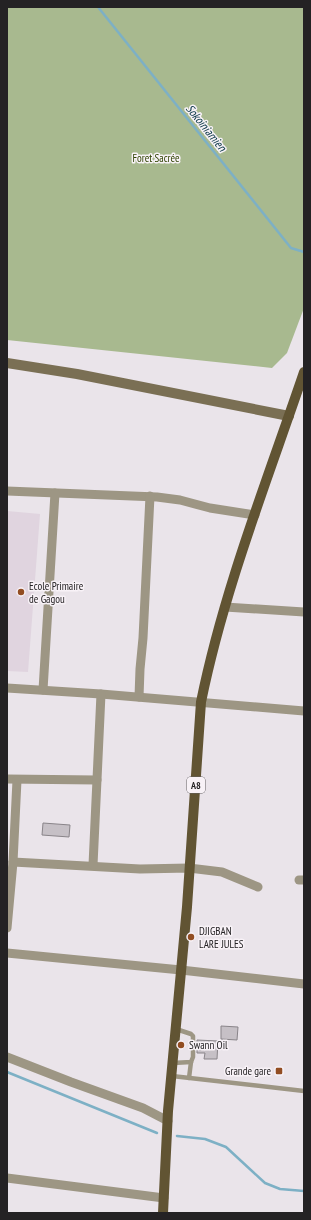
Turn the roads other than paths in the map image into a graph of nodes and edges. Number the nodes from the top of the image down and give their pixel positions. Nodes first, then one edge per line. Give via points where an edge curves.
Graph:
1 (7, 363) edge
2 (304, 372) edge
3 (289, 416) junction
4 (7, 492) edge
5 (55, 493) junction
6 (150, 496) junction
7 (255, 515) junction
8 (225, 607) junction
9 (304, 612) edge
10 (7, 688) edge
11 (43, 690) junction
12 (101, 694) junction
13 (139, 697) junction
14 (201, 702) junction
15 (304, 711) edge
16 (7, 779) edge
17 (17, 780) junction
18 (96, 780) junction
19 (13, 862) junction
20 (93, 865) junction
21 (189, 868) junction
22 (258, 887) dead end
23 (7, 928) edge
24 (7, 953) edge
25 (181, 970) junction
26 (304, 984) edge
27 (176, 1029) junction
28 (7, 1057) edge
29 (191, 1062) junction
30 (173, 1063) junction
31 (172, 1076) junction
32 (189, 1078) junction
33 (304, 1091) edge
34 (168, 1121) junction
35 (7, 1178) edge
36 (164, 1198) junction
37 (163, 1213) edge

1 - 3 street via 130,384
2 - 3 main road, A8
3 - 7 main road, A8
4 - 5 street
5 - 6 street
5 - 11 street
6 - 7 street
6 - 13 street
7 - 8 main road, A8
8 - 9 street
8 - 14 main road, A8
10 - 11 street
11 - 12 street
12 - 13 street
12 - 18 street
13 - 14 street
14 - 15 street
14 - 21 main road, A8
16 - 17 street
17 - 18 street
17 - 19 street
18 - 20 street
19 - 20 street
19 - 23 street
20 - 21 street via 140,869
21 - 22 street via 222,872
21 - 25 main road, A8
24 - 25 street
25 - 26 street
25 - 27 main road, A8
27 - 29 lane via 193,1036
27 - 30 main road, A8
28 - 34 street via 143,1108
29 - 30 lane
29 - 32 lane
30 - 31 main road, A8
31 - 32 lane
31 - 34 main road, A8
32 - 33 lane
34 - 36 main road, A8
35 - 36 street
36 - 37 main road, A8

